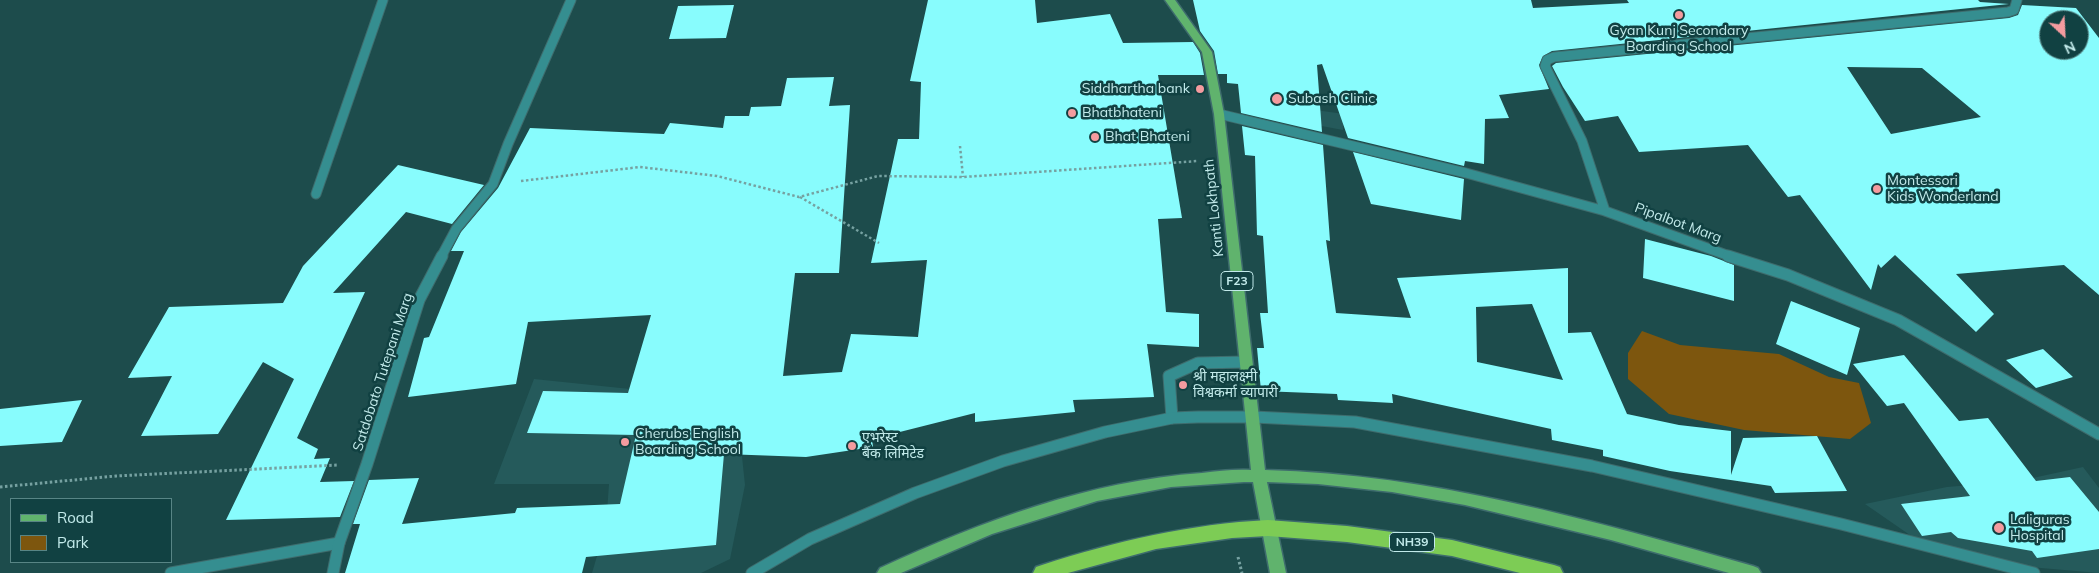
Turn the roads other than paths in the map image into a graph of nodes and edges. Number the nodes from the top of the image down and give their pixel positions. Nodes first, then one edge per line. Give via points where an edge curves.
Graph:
1 (383, 0) edge
2 (571, 0) edge
3 (1170, 0) edge
4 (2016, 0) edge
5 (1219, 114) junction
6 (316, 194) dead end
7 (1605, 211) junction
8 (1245, 362) junction
9 (1254, 417) junction
10 (1172, 418) junction
11 (2099, 434) edge
12 (1259, 476) junction
13 (1268, 528) junction
14 (339, 543) junction
15 (171, 573) edge
16 (333, 573) edge
17 (752, 573) edge
18 (885, 573) edge
19 (1042, 573) edge
20 (1278, 573) edge
21 (1554, 573) edge
22 (1753, 573) edge
23 (2034, 573) edge

1 - 6 street
2 - 14 street, Satdobato Tutepani Marg via 493,184 456,228 419,300
3 - 5 main road, Kanti Lokhpath / F23 via 1208,52
4 - 7 street via 2014,10 2008,12 1547,60 1545,66 1582,141
5 - 7 street, Pipalbot Marg via 1466,173
5 - 8 main road, Kanti Lokhpath / F23
7 - 11 street, Pipalbot Marg via 1688,243 1788,275 1898,320
8 - 9 main road, Kanti Lokhpath / F23
8 - 10 street via 1199,360 1169,376
9 - 10 street
9 - 12 main road, Kanti Lokhpath / F23
9 - 23 street via 1355,422 1592,466
10 - 17 street via 1106,432 1003,461 915,493 810,539
12 - 13 main road, Kanti Lokhpath / F23
12 - 18 main road via 1171,481 1096,495 962,540
12 - 22 main road via 1346,481 1448,496 1572,524
13 - 19 highway, NH39 via 1156,541
13 - 20 main road, Kanti Lokhpath / F23
13 - 21 highway, NH39 via 1348,534 1452,548
14 - 15 street
14 - 16 street, Satdobato Tutepani Marg

